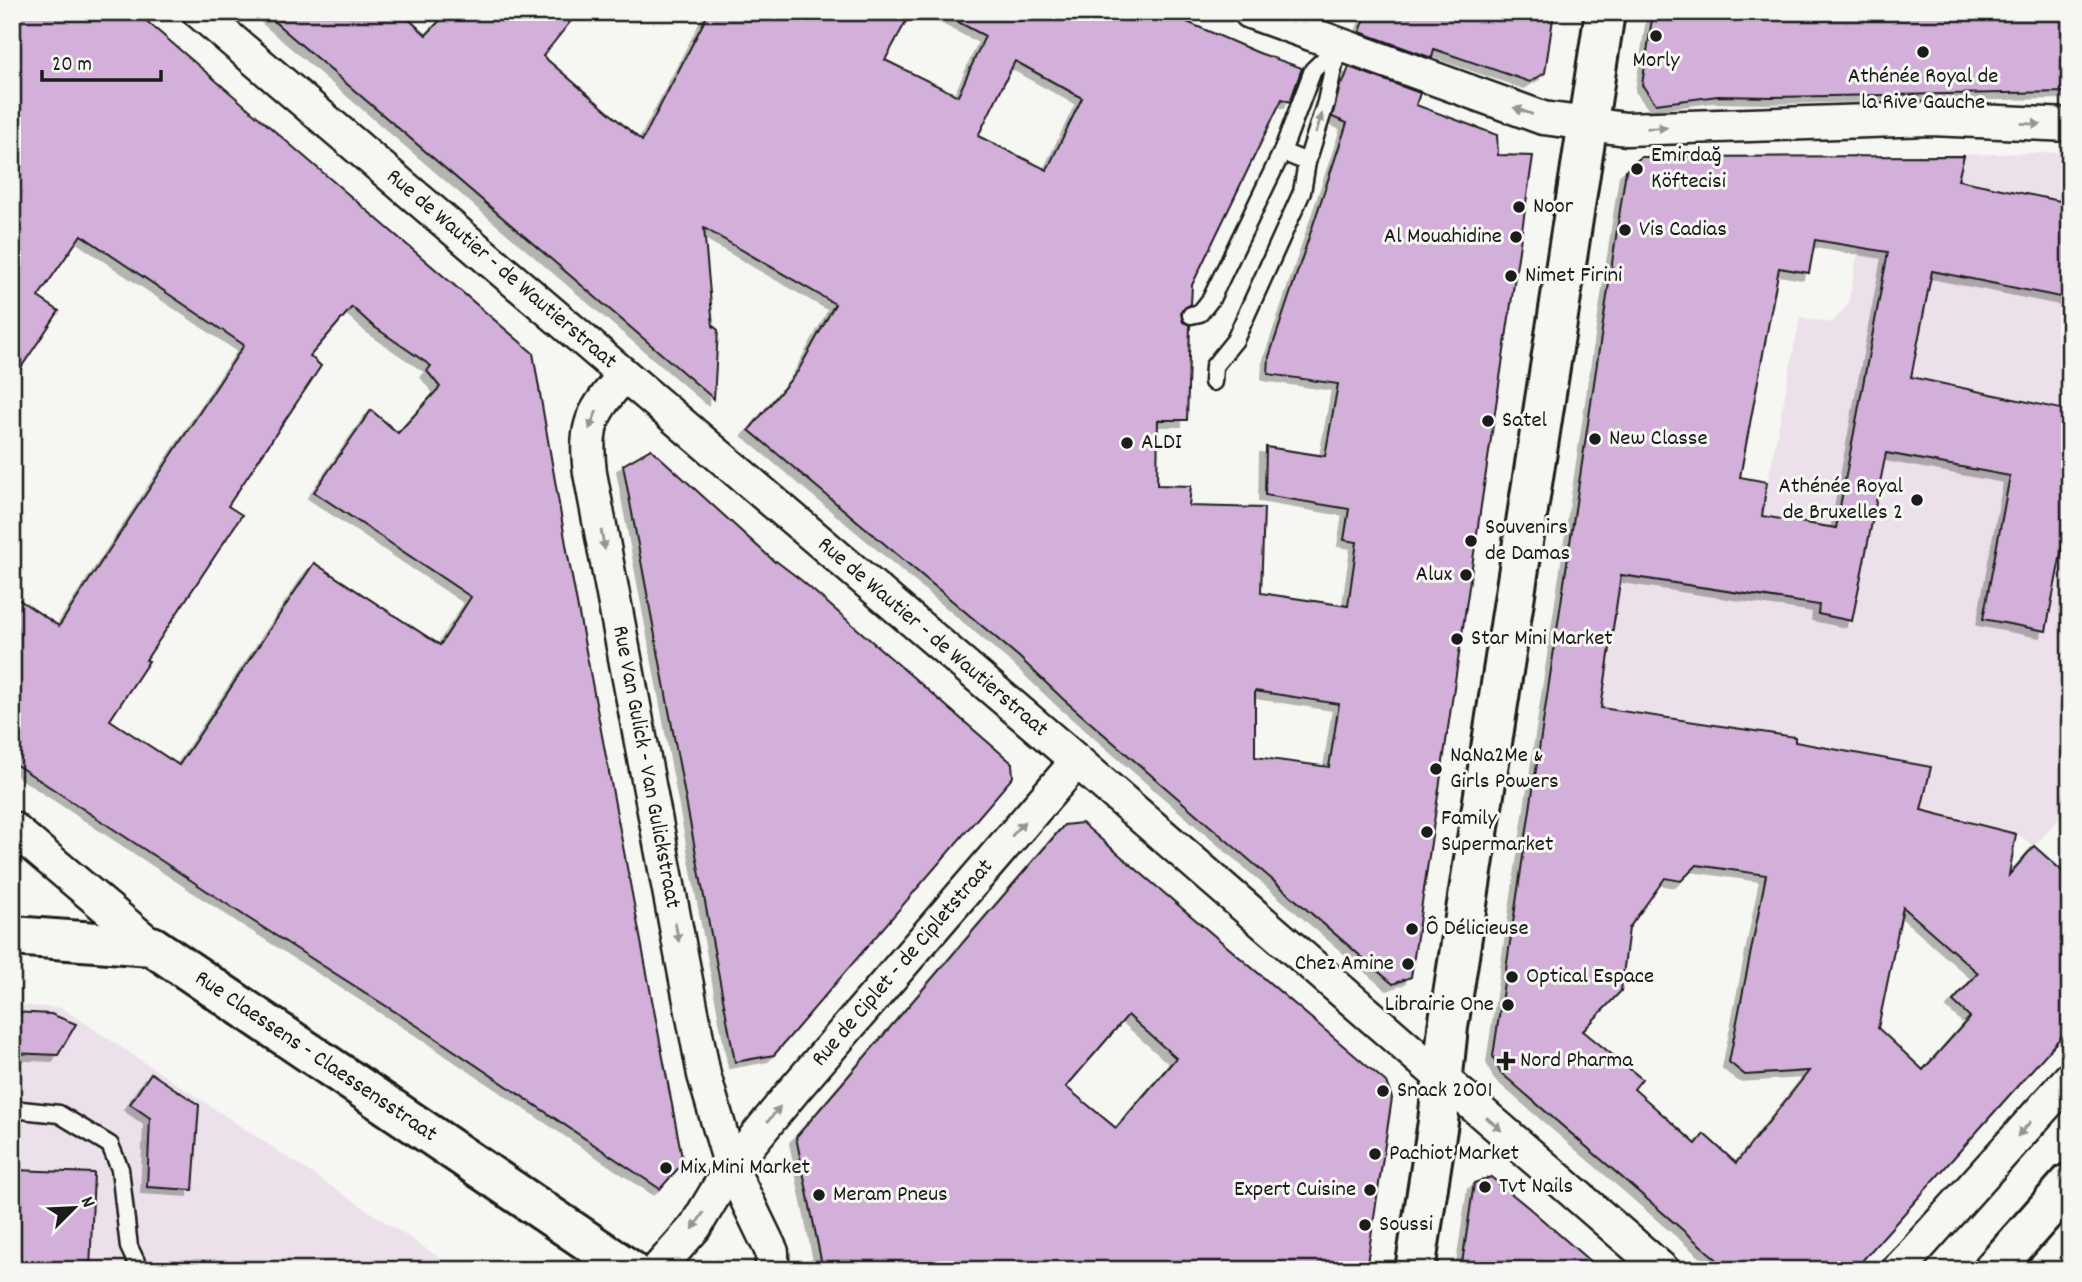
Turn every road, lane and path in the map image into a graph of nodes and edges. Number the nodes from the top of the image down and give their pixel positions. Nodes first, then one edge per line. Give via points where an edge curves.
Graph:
1 (199, 12) edge
2 (1250, 12) edge
3 (1605, 12) edge
4 (1339, 45) junction
5 (2070, 125) edge
6 (1589, 126) junction
7 (1282, 152) junction
8 (1307, 162) junction
9 (1191, 315) dead end
10 (624, 375) junction
11 (1213, 382) dead end
12 (1077, 761) junction
13 (12, 828) edge
14 (12, 936) edge
15 (152, 946) junction
16 (2070, 1078) edge
17 (1442, 1079) junction
18 (12, 1109) edge
19 (731, 1167) junction
20 (2070, 1183) edge
21 (144, 1270) edge
22 (630, 1270) edge
23 (657, 1270) edge
24 (772, 1270) edge
25 (1416, 1270) edge
26 (1662, 1270) edge
27 (1898, 1270) edge
28 (1993, 1270) edge

1 - 10 street, Rue de Wautier - de Wautierstraat
2 - 4 street
3 - 6 street
6 -> 4 street via 1544,118
4 - 7 lane via 1313,71
8 -> 4 lane
6 -> 5 street via 1626,129 1930,119
6 - 17 street
7 - 8 lane
7 - 9 lane via 1211,299 1200,313
8 - 11 lane via 1301,192 1235,340 1214,366
10 - 12 street, Rue de Wautier - de Wautierstraat
10 -> 19 street, Rue Van Gulick - Van Gulickstraat via 593,416 587,434 590,473 704,1075
12 - 17 street, Rue de Wautier - de Wautierstraat
19 -> 12 street, Rue de Ciplet - de Cipletstraat
13 - 15 street, Rue Claessens - Claessensstraat
14 - 15 street
15 - 22 street, Rue Claessens - Claessensstraat
16 -> 27 street
17 - 25 street
17 -> 26 street, Rue de Wautier - de Wautierstraat
18 - 21 lane via 59,1114 110,1145 120,1169 129,1247
19 -> 23 street via 695,1227
19 - 24 street, Rue Van Gulick - Van Gulickstraat via 772,1252
20 - 28 street

